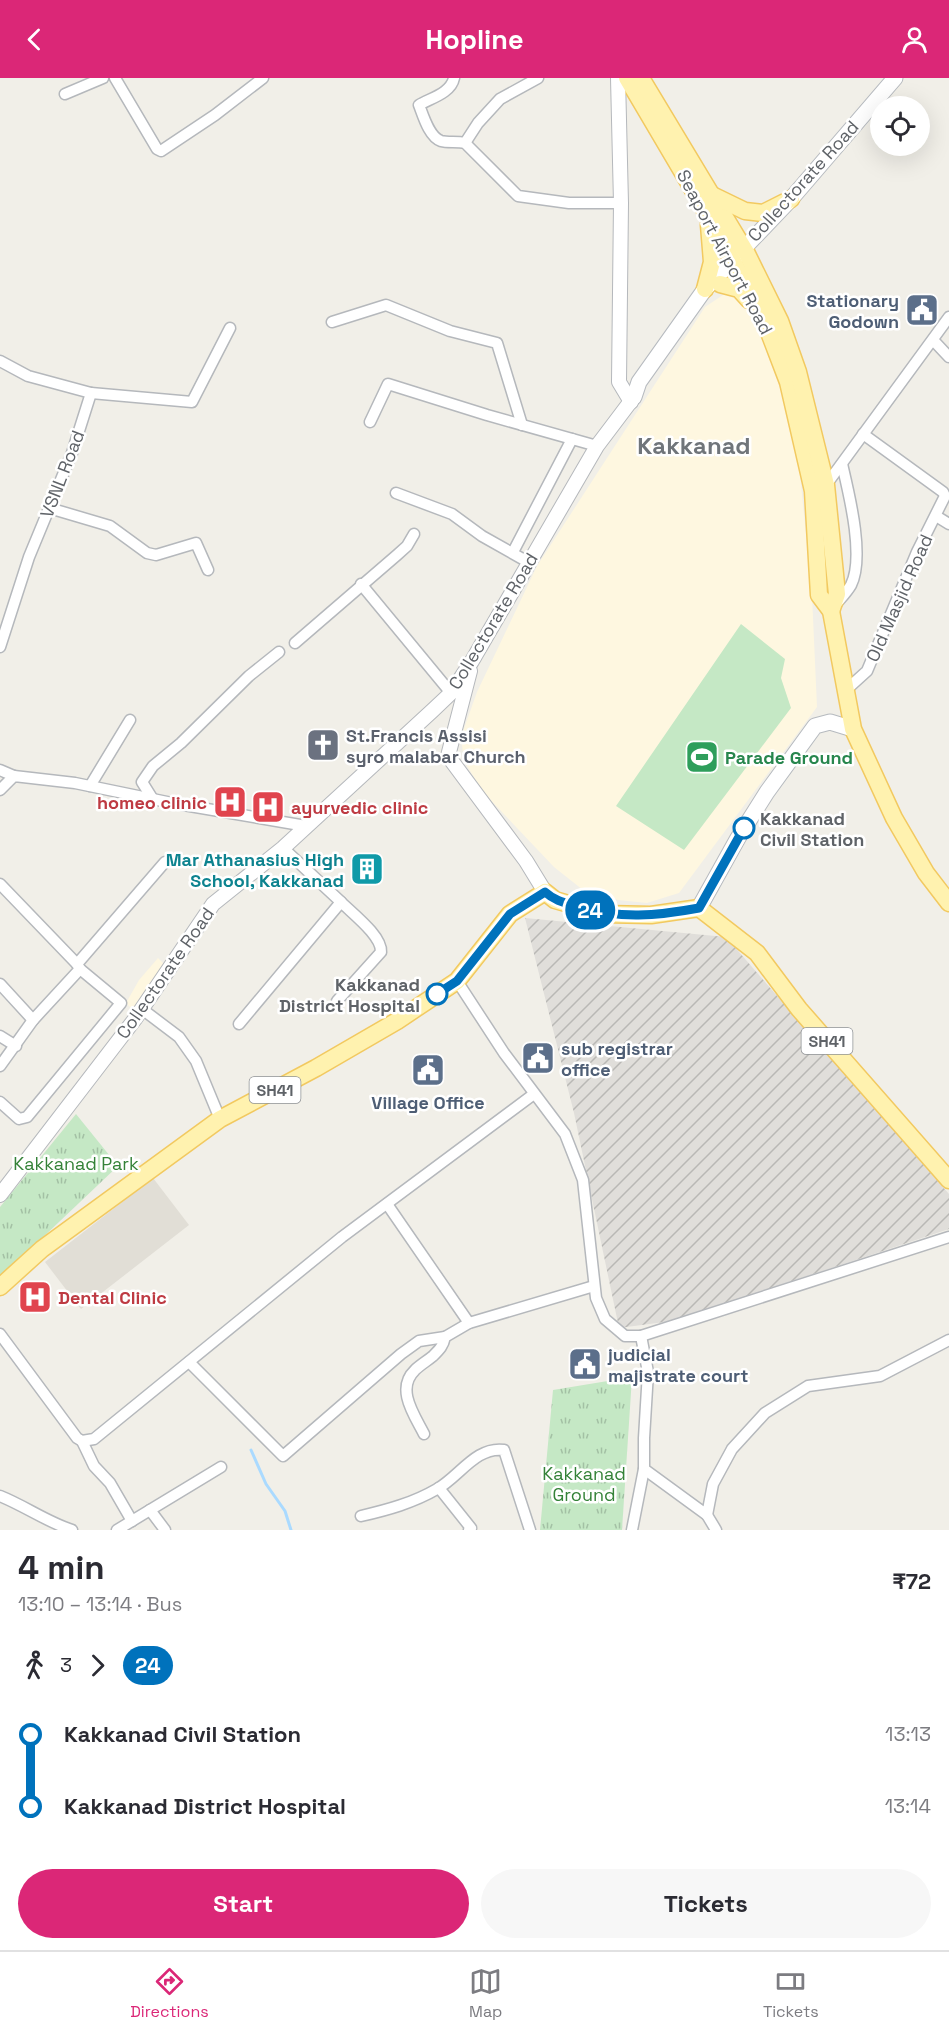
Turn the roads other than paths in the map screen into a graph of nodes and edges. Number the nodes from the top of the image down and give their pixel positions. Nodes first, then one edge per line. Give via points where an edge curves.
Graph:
1 (102, 78) edge
2 (115, 78) edge
3 (263, 78) edge
4 (454, 78) edge
5 (538, 78) edge
6 (618, 78) edge
7 (627, 78) edge
8 (641, 78) edge
9 (895, 78) edge
10 (65, 94) dead end
11 (465, 143) junction
12 (711, 195) junction
13 (791, 199) junction
14 (621, 203) junction
15 (706, 212) junction
16 (740, 258) junction
17 (712, 286) junction
18 (762, 314) junction
19 (949, 317) edge
20 (332, 322) dead end
21 (230, 328) dead end
22 (933, 340) junction
23 (949, 357) edge
24 (0, 361) edge
25 (91, 393) junction
26 (630, 399) junction
27 (370, 422) dead end
28 (522, 425) junction
29 (863, 434) junction
30 (572, 439) junction
31 (597, 446) junction
32 (842, 464) junction
33 (826, 485) junction
34 (396, 493) dead end
35 (50, 508) junction
36 (936, 516) junction
37 (949, 524) edge
38 (414, 534) dead end
39 (513, 552) junction
40 (528, 562) junction
41 (208, 570) dead end
42 (361, 584) junction
43 (831, 611) junction
44 (295, 643) dead end
45 (0, 647) edge
46 (279, 652) dead end
47 (472, 661) junction
48 (846, 690) junction
49 (451, 693) junction
50 (129, 720) dead end
51 (853, 729) junction
52 (0, 770) edge
53 (14, 776) junction
54 (90, 786) junction
55 (0, 790) edge
56 (152, 798) junction
57 (306, 826) junction
58 (283, 848) junction
59 (165, 862) dead end
60 (0, 884) edge
61 (545, 892) junction
62 (341, 902) junction
63 (949, 903) edge
64 (699, 908) junction
65 (79, 966) junction
66 (457, 981) junction
67 (0, 984) edge
68 (337, 1001) dead end
69 (142, 1009) junction
70 (33, 1020) junction
71 (239, 1024) dead end
72 (0, 1036) edge
73 (16, 1046) junction
74 (0, 1066) edge
75 (534, 1094) junction
76 (0, 1102) edge
77 (220, 1119) junction
78 (949, 1180) edge
79 (0, 1195) edge
80 (387, 1204) junction
81 (949, 1237) edge
82 (594, 1286) junction
83 (0, 1287) edge
84 (469, 1323) junction
85 (0, 1334) edge
86 (641, 1336) junction
87 (445, 1337) junction
88 (949, 1340) edge
89 (189, 1362) junction
90 (424, 1434) dead end
91 (82, 1441) junction
92 (221, 1467) dead end
93 (644, 1469) junction
94 (439, 1488) junction
95 (0, 1496) edge
96 (150, 1510) junction
97 (707, 1515) junction
98 (361, 1516) dead end
99 (132, 1521) junction
100 (72, 1530) edge
101 (117, 1530) edge
102 (165, 1530) edge
103 (469, 1530) edge
104 (530, 1530) edge
105 (632, 1530) edge
106 (716, 1530) edge

1 - 10 street
2 - 3 street via 161,152
4 - 11 street via 447,90 418,105 435,138
5 - 11 street via 500,99
6 - 14 street
7 - 15 main road, Seaport Airport Road
8 - 12 main road, Seaport Airport Road
9 - 13 main road, Collectorate Road
11 - 14 street via 518,196 569,203
12 - 13 main road via 746,211 763,213
12 - 16 main road, Seaport Airport Road
13 - 16 main road, Collectorate Road
14 - 26 street via 619,382
15 - 16 main road, Seaport Airport Road
15 - 17 main road
16 - 17 main road, Collectorate Road
16 - 18 main road, Seaport Airport Road
16 - 33 main road, Seaport Airport Road via 780,321 798,372
17 - 18 main road via 739,289
17 - 26 main road, Collectorate Road via 646,386
18 - 43 main road, Seaport Airport Road via 788,382 813,491 819,595
19 - 22 street
20 - 28 street via 386,304 450,331 497,343
21 - 25 street via 192,402
22 - 23 street
22 - 29 street
24 - 25 street via 28,376
25 - 35 street, VSNL Road
26 - 31 street, Collectorate Road
27 - 28 street via 388,384
28 - 30 street
29 - 32 street
29 - 36 street, Old Masjid Road via 943,492 945,496
30 - 31 street
30 - 39 street
31 - 40 street, Collectorate Road
32 - 33 street
32 - 43 street via 856,530 855,565 851,585
33 - 43 main road, Seaport Airport Road via 837,594
34 - 39 street via 452,514
35 - 41 street via 110,526 147,553 156,555 196,543
35 - 45 street, VSNL Road via 29,557
36 - 37 street
36 - 48 street, Old Masjid Road via 867,671
38 - 42 street via 407,546
39 - 40 street
40 - 47 street, Collectorate Road
42 - 44 street
42 - 49 street
43 - 48 main road, Seaport Airport Road
46 - 56 street via 153,766 142,782
47 - 49 street, Collectorate Road
47 - 61 street via 448,756
48 - 51 main road, Seaport Airport Road
49 - 57 street, Collectorate Road
50 - 54 street
51 - 63 main road, Seaport Airport Road via 894,818 926,873
51 - 64 main road via 830,722 816,726 767,792
52 - 53 street
53 - 54 street
53 - 55 street
54 - 56 street
56 - 57 street
57 - 58 street, Collectorate Road
58 - 62 street
58 - 69 street, Collectorate Road via 213,904
59 - 65 street
60 - 65 street
61 - 64 main road via 555,900 603,914 651,915
61 - 66 main road, SH41 via 510,914
62 - 68 street via 376,937 381,952
62 - 71 street
64 - 78 main road, SH41 via 757,953 799,1009
65 - 70 street
65 - 76 street via 121,1003 27,1118 19,1119
66 - 75 street
66 - 77 main road, SH41 via 397,1021
67 - 70 street
69 - 77 street via 179,1037 196,1061
69 - 79 street, Collectorate Road
70 - 73 street
72 - 73 street
73 - 74 street
75 - 80 street
75 - 82 street via 565,1134 583,1179
77 - 83 main road, SH41 via 42,1250
80 - 84 street
80 - 89 street
81 - 86 street
82 - 84 street
82 - 86 street via 605,1319 625,1336
84 - 87 street
85 - 91 street
86 - 93 street via 648,1372
87 - 89 street via 419,1341 401,1354 283,1456
87 - 90 street via 443,1346 414,1370 407,1381 406,1394
88 - 97 street via 880,1376 808,1386 765,1413 732,1449 713,1484
89 - 91 street via 101,1436
91 - 99 street via 94,1466 110,1483
92 - 96 street
93 - 97 street
93 - 105 street
94 - 98 street via 416,1500
94 - 103 street
94 - 104 street via 487,1451 504,1450
95 - 100 street
96 - 99 street
96 - 102 street
97 - 106 street
99 - 101 street

